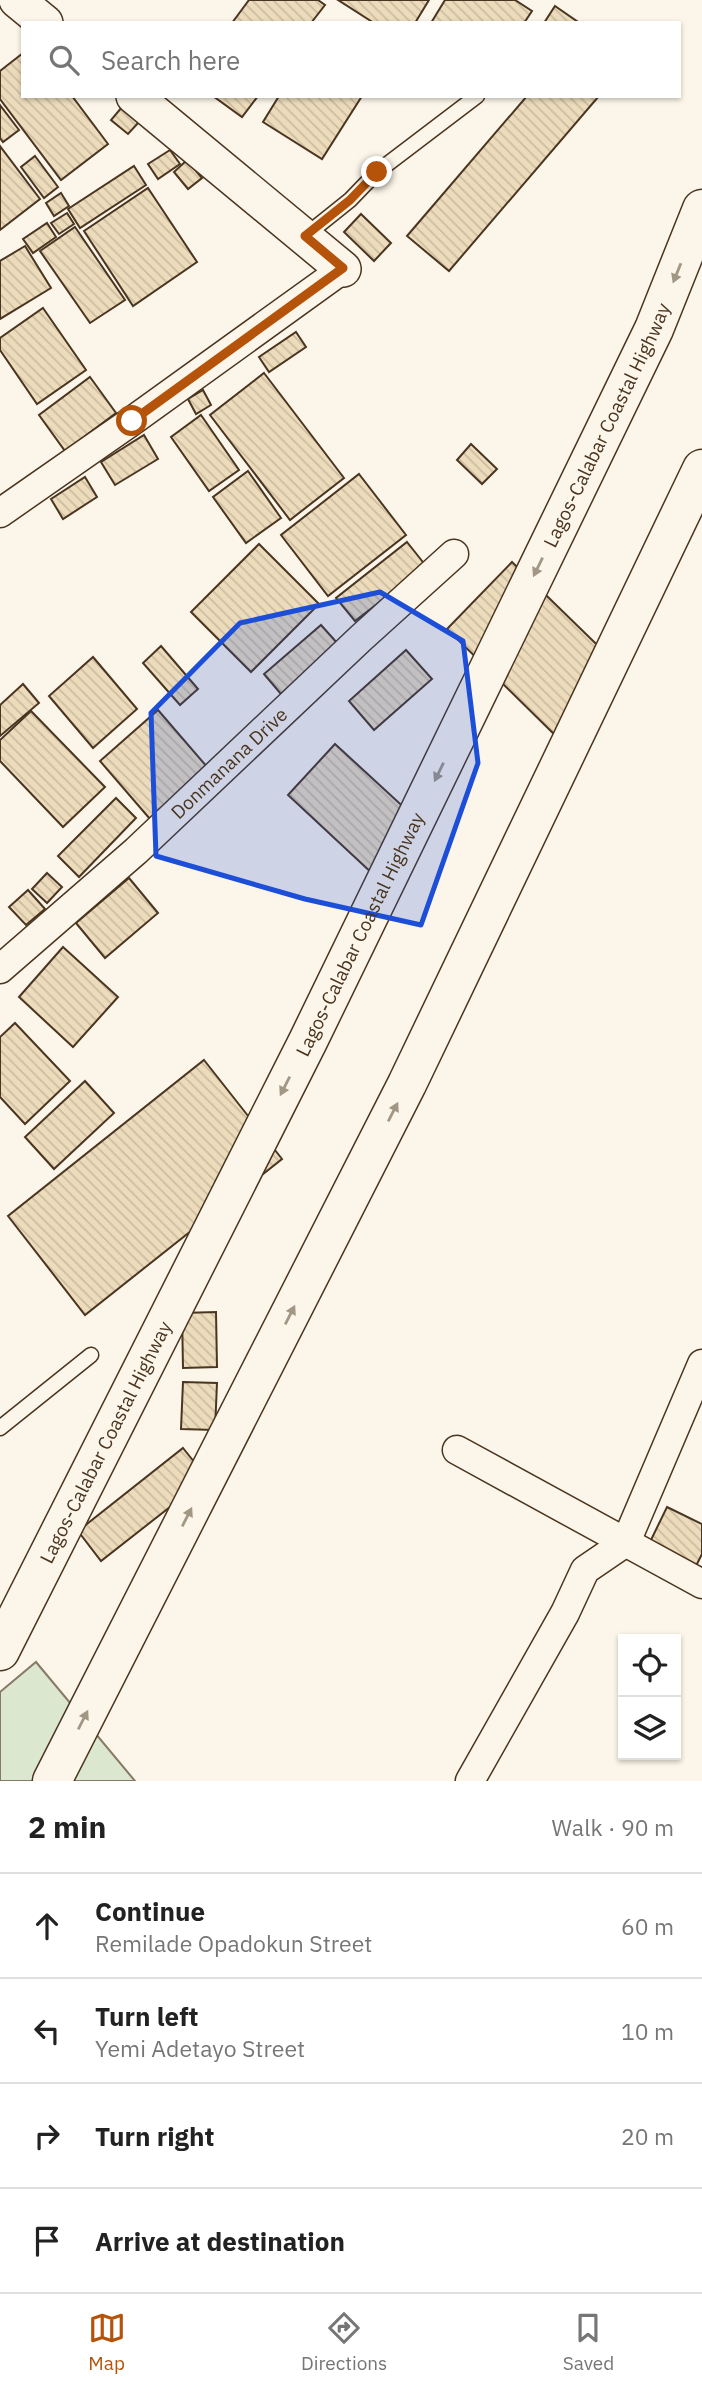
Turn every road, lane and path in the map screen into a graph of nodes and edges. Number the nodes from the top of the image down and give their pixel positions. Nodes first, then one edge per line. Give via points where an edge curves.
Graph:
1 (16, 0) edge
2 (0, 11) edge
3 (42, 21) edge
4 (136, 98) edge
5 (474, 98) edge
6 (702, 209) edge
7 (305, 236) junction
8 (343, 268) joint
9 (702, 469) edge
10 (0, 513) edge
11 (454, 555) dead end
12 (0, 969) edge
13 (91, 1354) dead end
14 (702, 1364) edge
15 (0, 1428) edge
16 (457, 1450) dead end
17 (626, 1542) junction
18 (702, 1584) edge
19 (0, 1651) edge
20 (52, 1781) edge
21 (470, 1781) edge

1 - 2 street
1 - 3 street
4 - 7 street
5 - 7 lane via 377,172
6 -> 19 highway, Lagos-Calabar Coastal Highway via 654,329 357,941
7 - 8 street
8 - 10 street
20 -> 9 highway via 407,1084
11 - 12 street, Donmanana Drive via 136,851
13 - 15 lane
14 - 17 street
16 - 17 street
17 - 18 street
17 - 21 street via 585,1570

